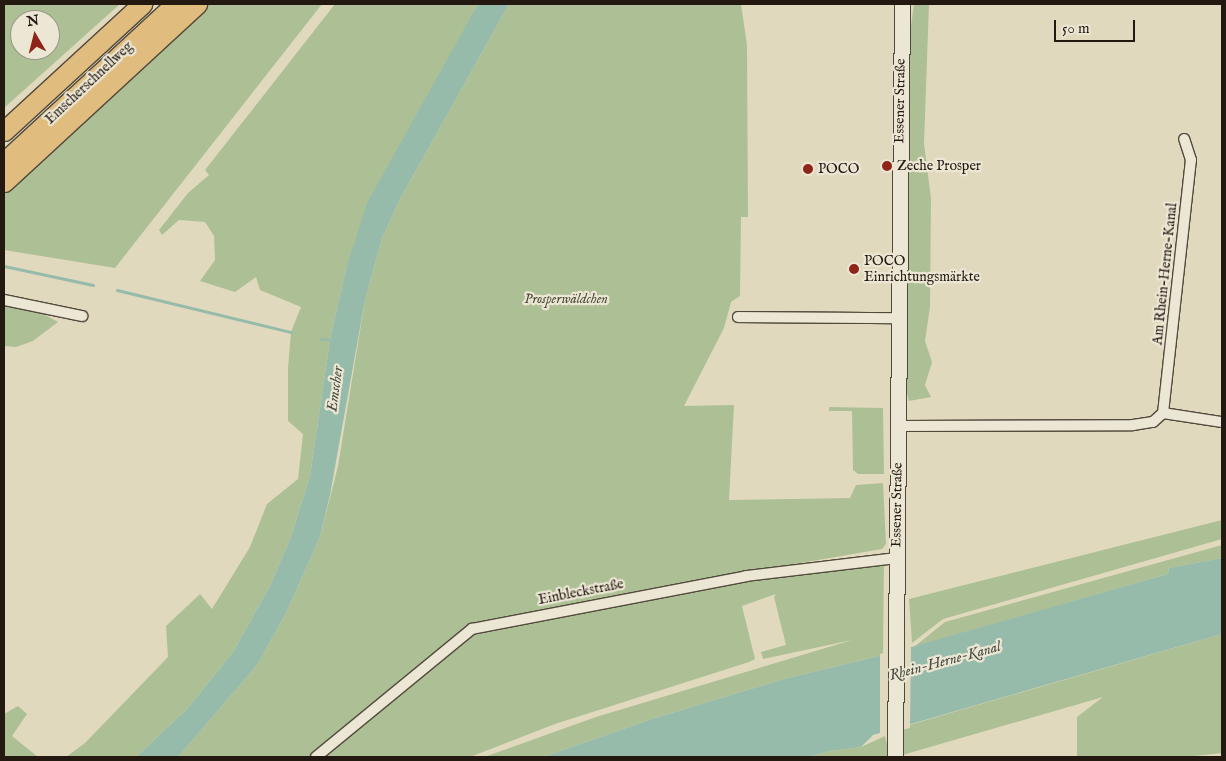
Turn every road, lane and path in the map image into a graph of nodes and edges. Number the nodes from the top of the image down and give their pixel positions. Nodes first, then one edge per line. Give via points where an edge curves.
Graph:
1 (142, 4) edge
2 (175, 4) edge
3 (196, 4) edge
4 (902, 4) edge
5 (4, 131) edge
6 (1184, 139) dead end
7 (4, 162) edge
8 (4, 182) edge
9 (4, 300) edge
10 (82, 316) dead end
11 (738, 317) dead end
12 (898, 318) junction
13 (1163, 413) junction
14 (1222, 422) edge
15 (898, 426) junction
16 (896, 558) junction
17 (316, 757) edge
18 (895, 757) edge

1 - 5 highway
2 - 7 highway, Emscherschnellweg
3 - 8 highway
4 - 12 main road, Essener Straße
6 - 13 street, Am Rhein-Herne-Kanal via 1191,160
9 - 10 street
11 - 12 street
12 - 15 main road, Essener Straße
13 - 14 street
13 - 15 street via 1153,422 1134,425
15 - 16 main road, Essener Straße
16 - 17 street, Einbleckstraße via 746,576 472,629
16 - 18 main road, Essener Straße

